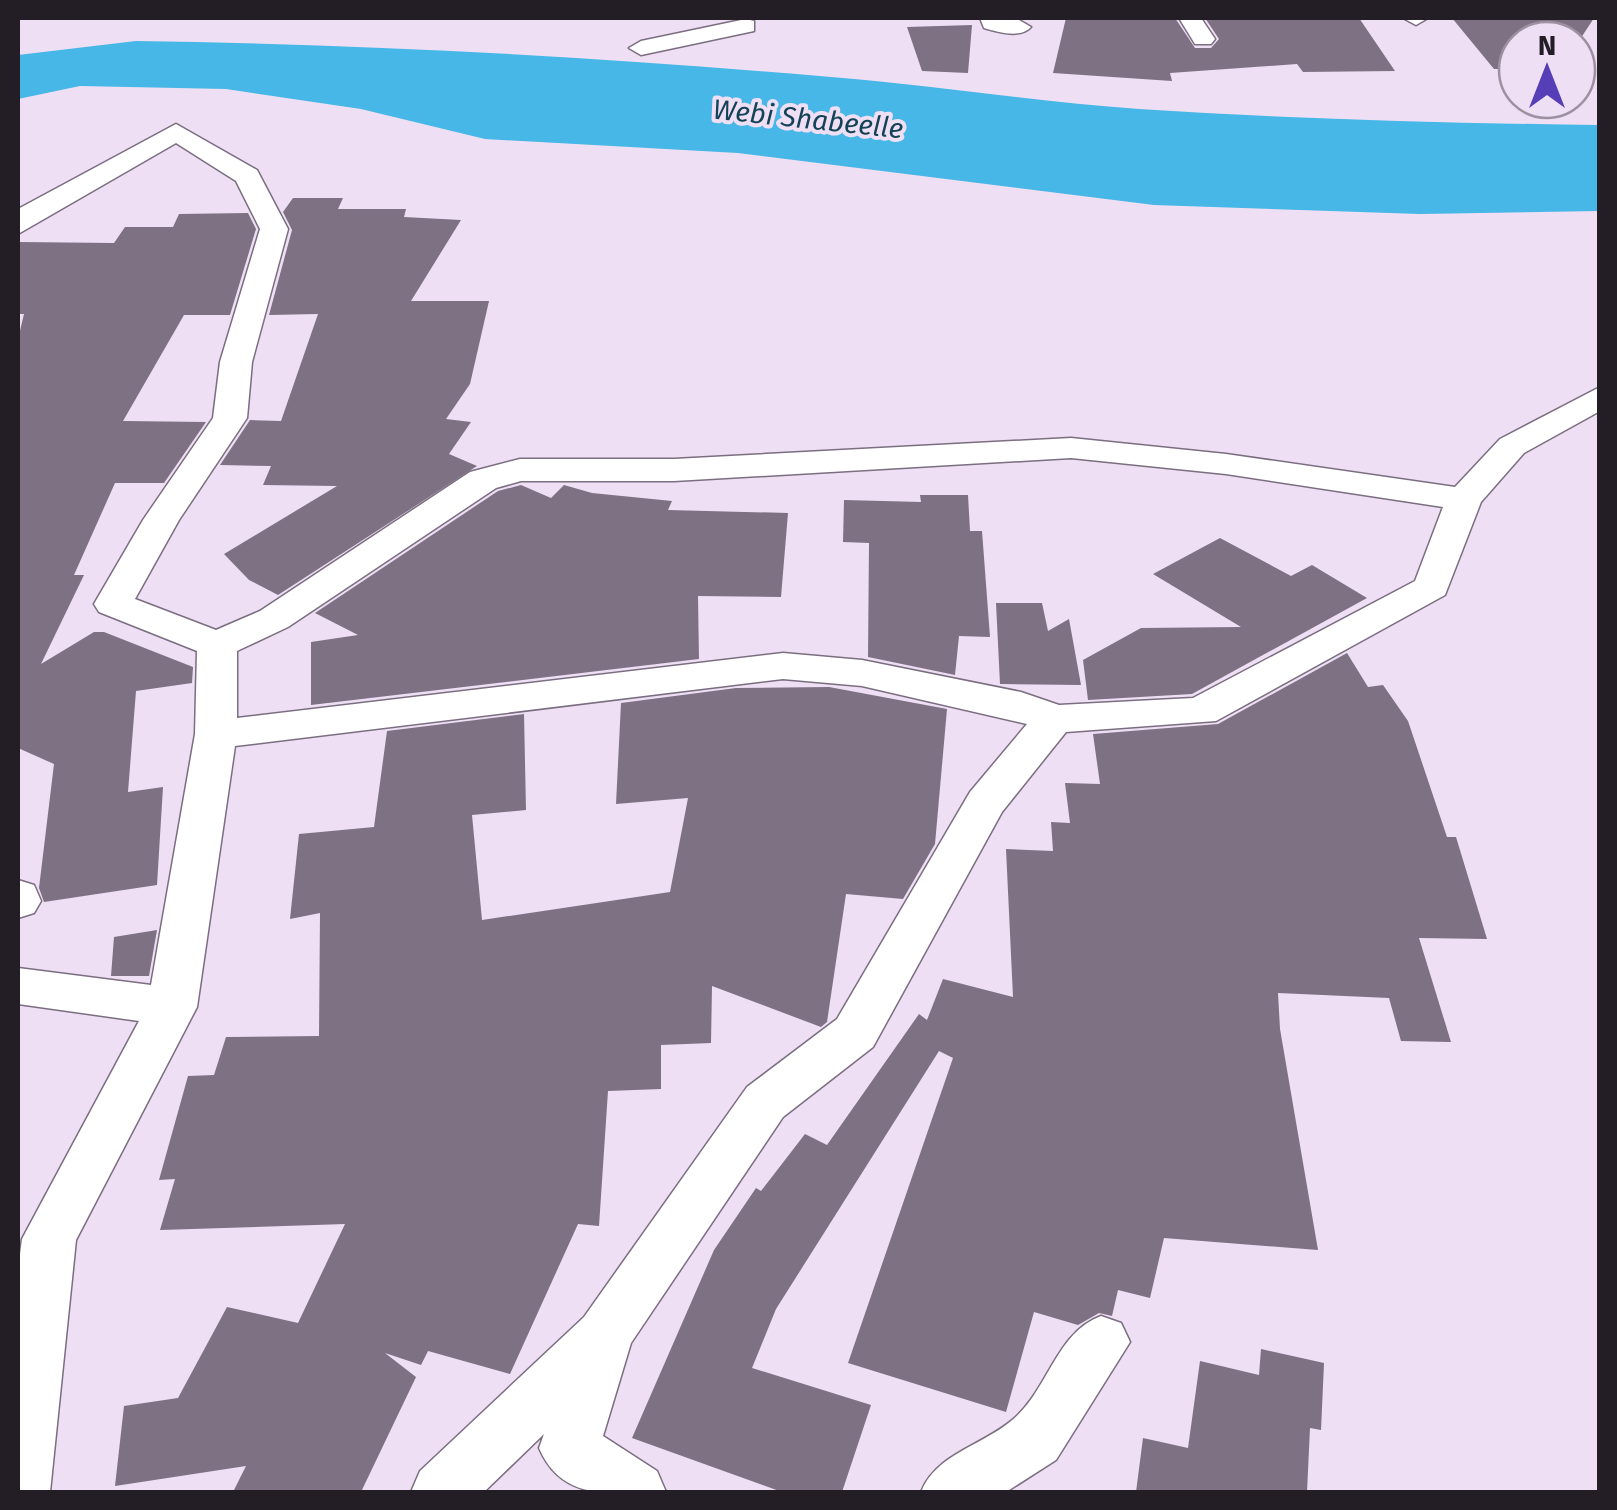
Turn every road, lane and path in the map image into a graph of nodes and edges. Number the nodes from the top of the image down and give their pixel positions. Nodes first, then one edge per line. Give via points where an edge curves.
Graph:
1 (992, 18) edge
2 (1019, 27) dead end
3 (749, 28) edge
4 (642, 48) dead end
5 (18, 225) edge
6 (1600, 397) edge
7 (1464, 498) junction
8 (217, 645) junction
9 (1054, 718) junction
10 (216, 734) junction
11 (18, 986) edge
12 (172, 1007) junction
13 (604, 1335) junction
14 (1101, 1342) dead end
15 (19, 1492) edge
16 (442, 1492) edge
17 (635, 1492) edge
18 (952, 1492) edge

1 - 2 street
3 - 4 street
5 - 8 street via 180,124 246,176 274,229 236,362 230,418 114,604
6 - 7 street via 1512,446
7 - 8 street via 1071,448 674,470 520,470 483,480 274,619
7 - 9 street via 1432,587 1201,712
8 - 10 street
9 - 10 street via 1022,705 862,674 783,666
9 - 13 street via 984,803 854,1033 765,1102
10 - 12 street
11 - 12 street
12 - 15 street via 49,1239
13 - 16 street
13 - 17 street via 569,1448
14 - 18 street via 1035,1440

